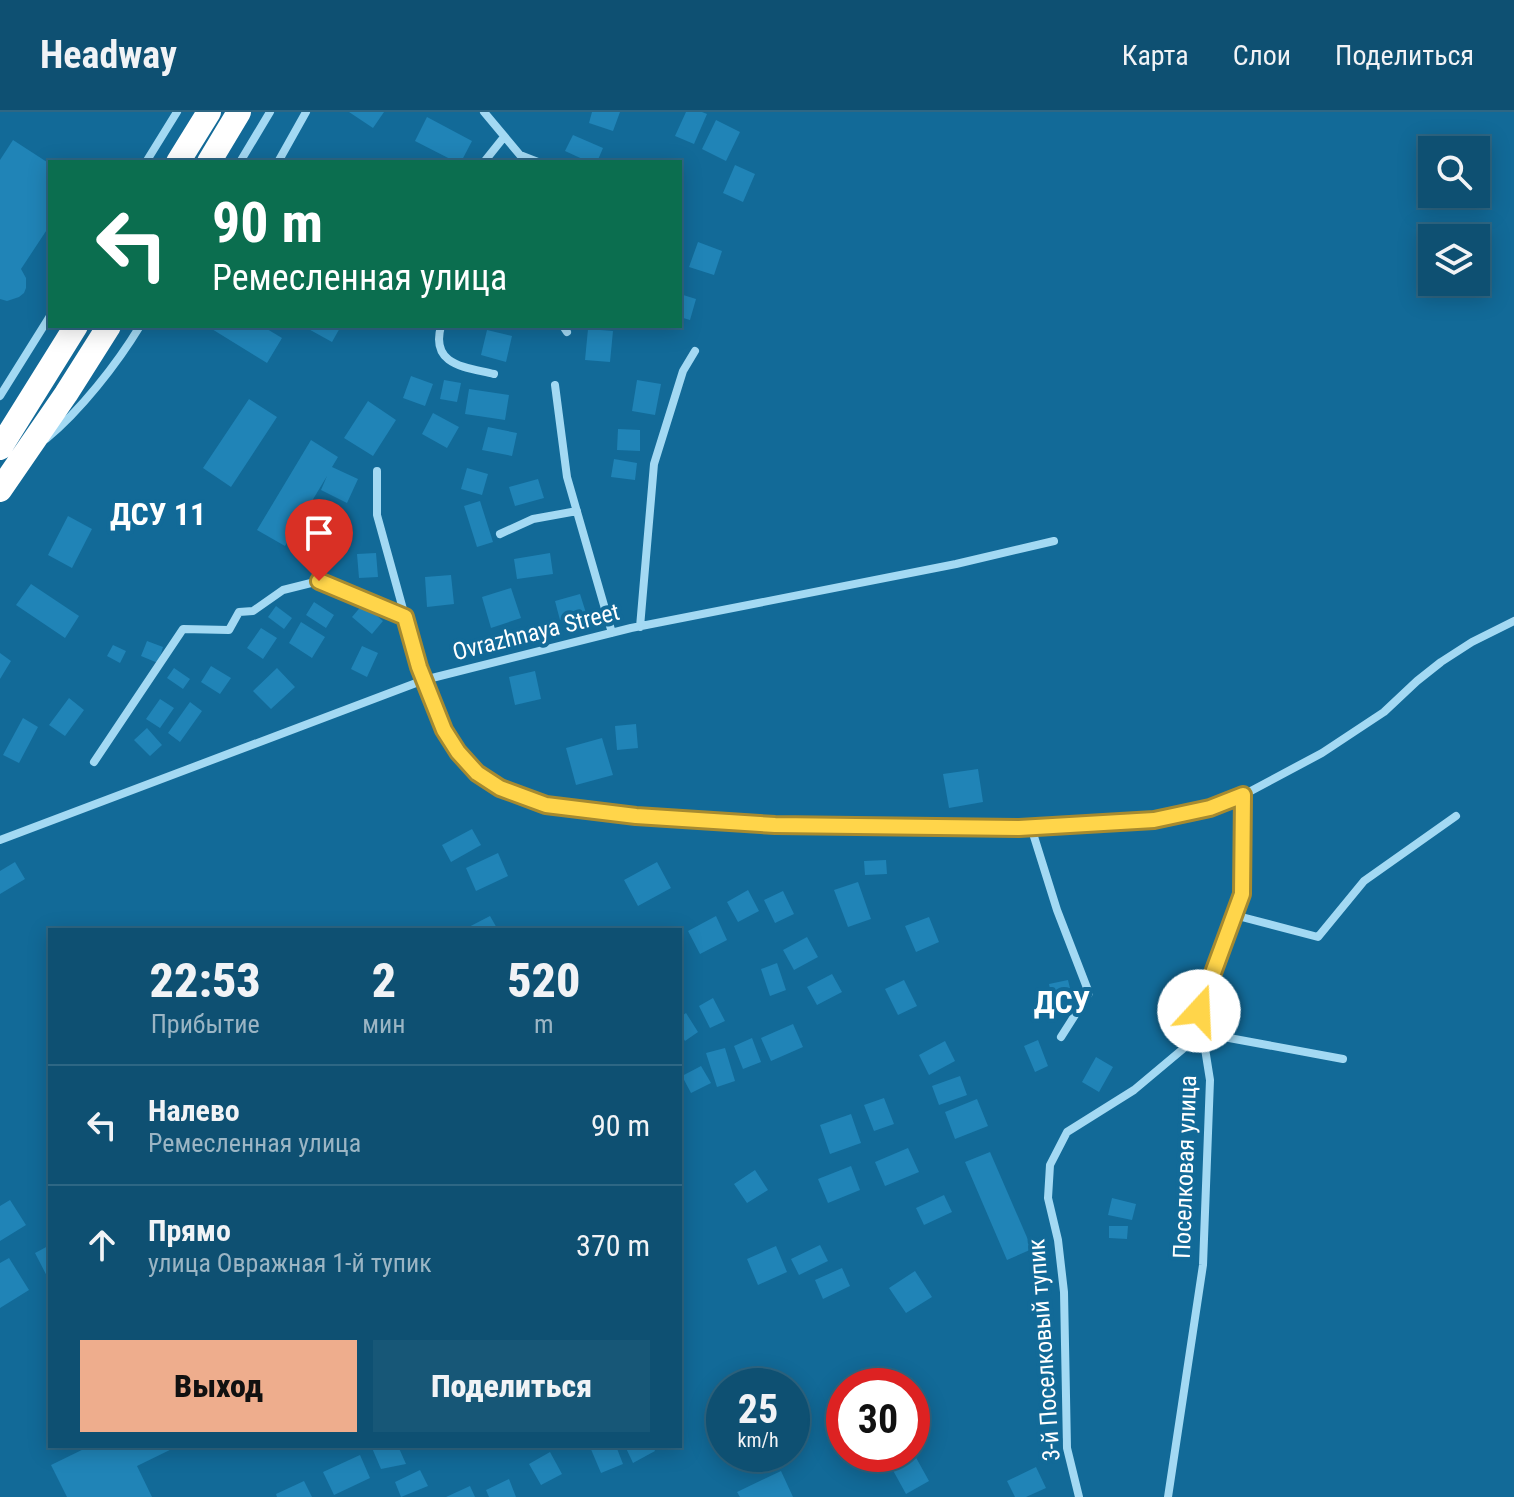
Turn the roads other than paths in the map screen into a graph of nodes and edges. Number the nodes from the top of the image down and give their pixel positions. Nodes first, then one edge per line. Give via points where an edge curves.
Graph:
1 (177, 112) edge
2 (209, 112) edge
3 (239, 112) edge
4 (270, 112) edge
5 (306, 112) edge
6 (484, 112) edge
7 (504, 137) junction
8 (147, 160) edge
9 (179, 160) edge
10 (210, 160) edge
11 (241, 160) edge
12 (279, 160) edge
13 (486, 160) edge
14 (533, 160) edge
15 (48, 319) edge
16 (75, 328) edge
17 (108, 328) edge
18 (139, 328) edge
19 (440, 328) edge
20 (695, 351) dead end
21 (494, 374) dead end
22 (555, 385) dead end
23 (0, 396) edge
24 (10, 454) edge
25 (377, 471) dead end
26 (0, 490) edge
27 (577, 511) junction
28 (500, 534) dead end
29 (1054, 541) dead end
30 (405, 617) junction
31 (1514, 621) edge
32 (640, 627) junction
33 (612, 633) junction
34 (424, 680) junction
35 (94, 762) dead end
36 (1243, 795) junction
37 (1456, 816) dead end
38 (1031, 827) junction
39 (0, 840) edge
40 (1234, 915) junction
41 (1202, 1033) junction
42 (1061, 1037) dead end
43 (1343, 1059) dead end
44 (1079, 1497) edge
45 (1168, 1497) edge

1 - 8 street
2 - 9 highway
3 - 10 highway
4 - 11 street
5 - 12 street
6 - 7 street
7 - 13 street
7 - 14 street via 520,155
15 - 23 street
16 - 24 highway
17 - 24 highway via 66,394
18 - 24 street via 60,427
19 - 21 street via 440,350 451,363
20 - 32 street via 683,371 654,464
22 - 27 street via 567,477
24 - 26 highway
25 - 30 street via 377,515
27 - 28 street via 533,519
27 - 33 street
29 - 32 street, Ovrazhnaya Street
30 - 34 street
30 - 35 street via 319,581 283,590 253,611 239,612 229,630 183,629
31 - 36 street via 1441,662 1384,712 1322,753
32 - 33 street, Ovrazhnaya Street
33 - 34 street, Ovrazhnaya Street
34 - 38 street via 444,730 477,773 546,805 775,825
34 - 39 street, Ovrazhnaya Street
36 - 38 street via 1154,820
36 - 40 street, Поселковая улица via 1242,894
37 - 40 street via 1364,881 1318,937
38 - 42 street via 1089,993
40 - 41 street, Поселковая улица via 1199,1011
41 - 43 street
41 - 44 street, 3-й Поселковый тупик via 1134,1090 1067,1132 1050,1165 1048,1198 1064,1292 1067,1448
41 - 45 street, Поселковая улица via 1210,1080 1203,1265

